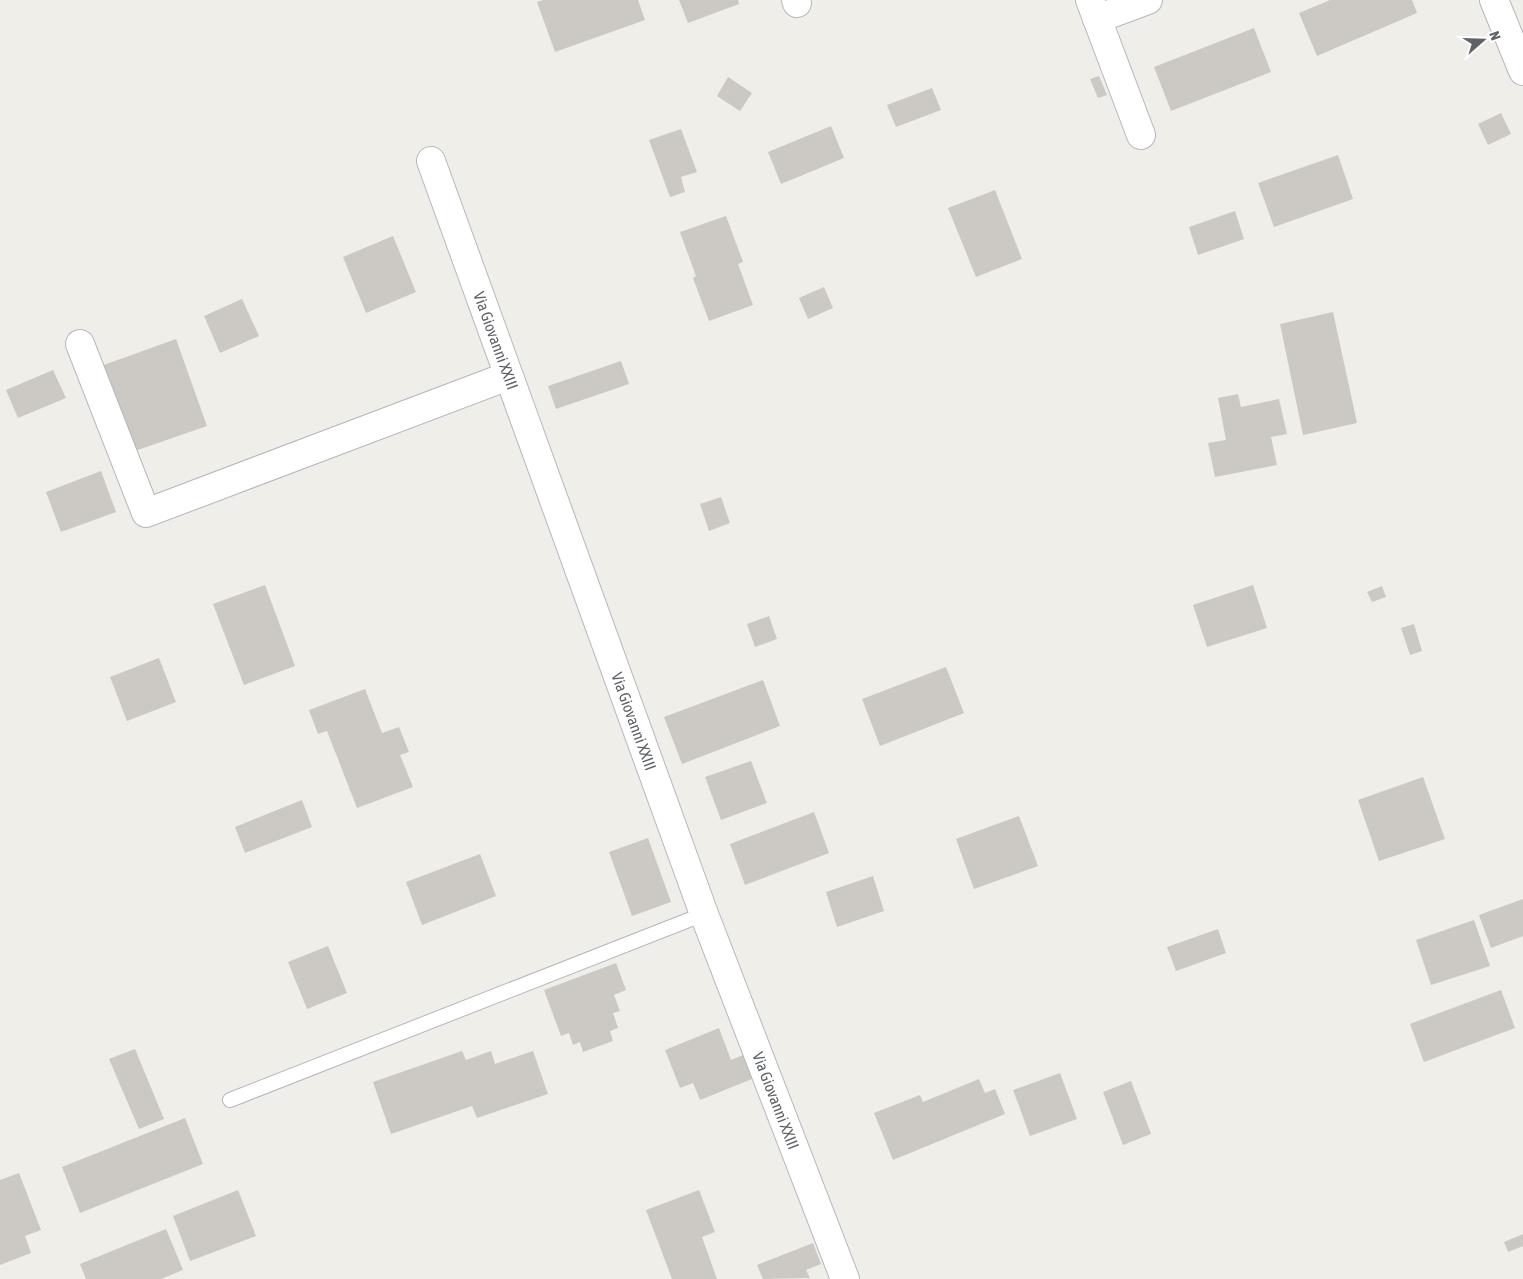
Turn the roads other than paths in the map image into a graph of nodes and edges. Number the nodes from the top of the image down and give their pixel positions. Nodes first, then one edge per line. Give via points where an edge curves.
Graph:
1 (1148, 0) edge
2 (1494, 0) edge
3 (1094, 9) edge
4 (1523, 71) edge
5 (1142, 135) dead end
6 (430, 161) dead end
7 (80, 344) dead end
8 (508, 376) junction
9 (704, 914) junction
10 (230, 1100) dead end
11 (845, 1279) edge

1 - 3 street
2 - 4 street
3 - 5 street
6 - 8 street, Via Giovanni XXIII
7 - 8 street via 146,512
8 - 9 street, Via Giovanni XXIII
9 - 10 lane
9 - 11 street, Via Giovanni XXIII

